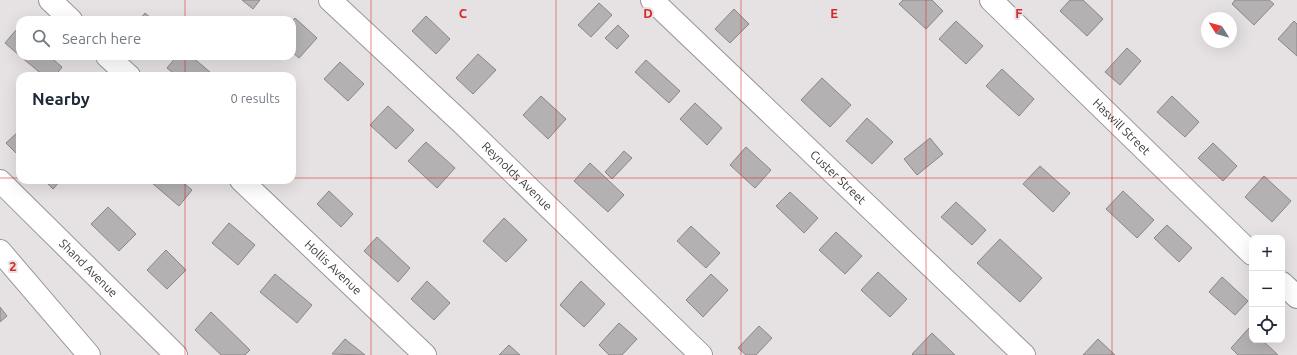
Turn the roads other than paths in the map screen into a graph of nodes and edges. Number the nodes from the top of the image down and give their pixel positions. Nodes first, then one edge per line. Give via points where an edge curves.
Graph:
1 (50, 0) edge
2 (330, 0) edge
3 (652, 0) edge
4 (991, 0) edge
5 (66, 16) edge
6 (111, 60) edge
7 (125, 72) edge
8 (0, 181) edge
9 (245, 184) edge
10 (0, 250) edge
11 (1249, 251) edge
12 (1285, 286) edge
13 (1297, 297) edge
14 (89, 355) edge
15 (176, 355) edge
16 (425, 355) edge
17 (701, 355) edge
18 (1024, 355) edge

1 - 5 street
2 - 17 street, Reynolds Avenue via 463,124
3 - 18 street, Custer Street
4 - 11 street, Haswill Street
6 - 7 street
8 - 15 street, Shand Avenue
9 - 16 street, Hollis Avenue
10 - 14 street
12 - 13 street

